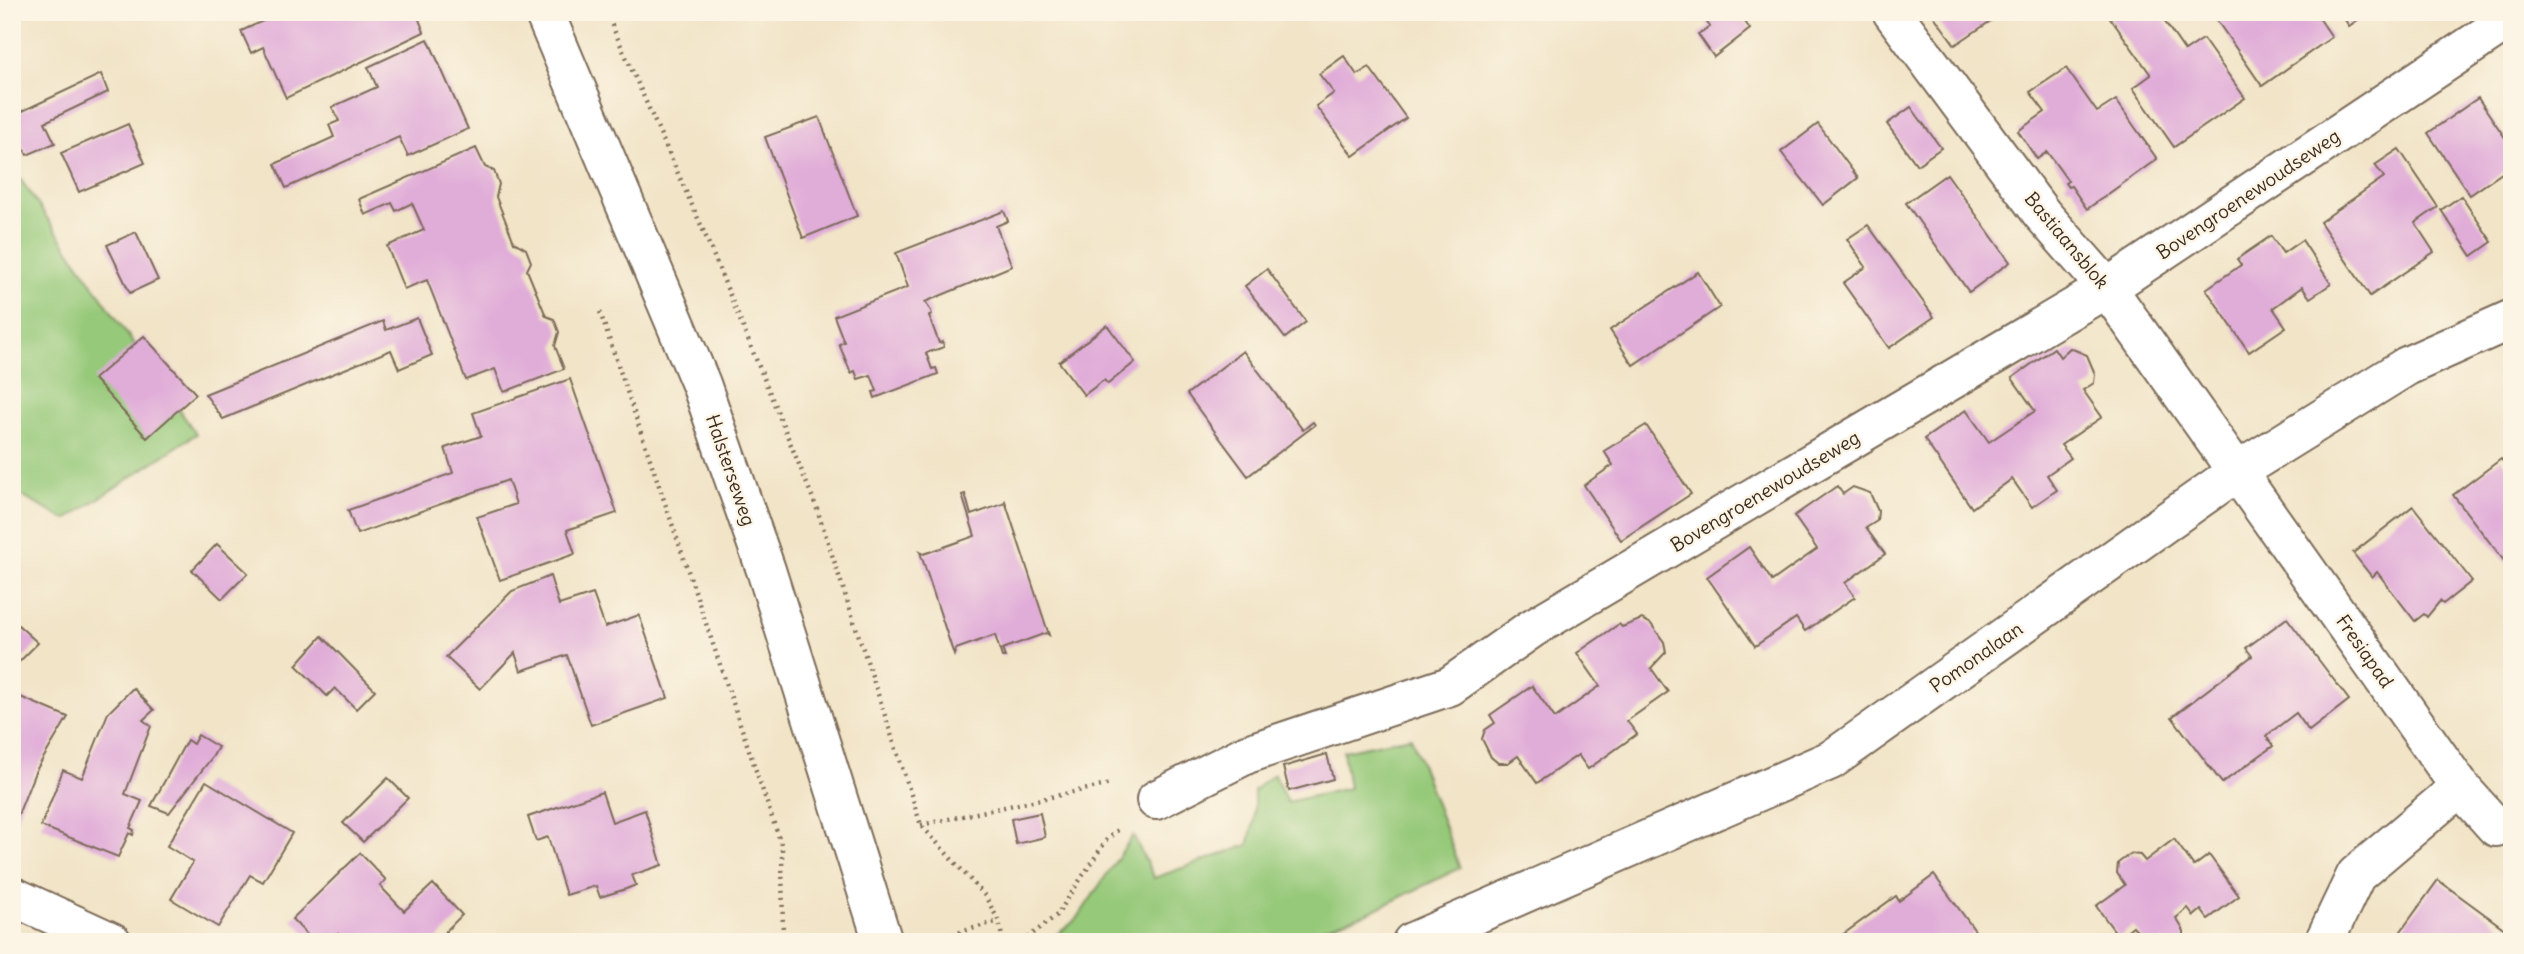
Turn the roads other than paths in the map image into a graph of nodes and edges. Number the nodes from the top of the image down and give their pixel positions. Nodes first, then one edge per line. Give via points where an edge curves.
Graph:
1 (544, 12) edge
2 (1892, 12) edge
3 (2512, 18) edge
4 (2107, 288) junction
5 (2512, 319) edge
6 (2238, 471) junction
7 (2460, 787) junction
8 (1156, 800) road end
9 (2496, 827) dead end
10 (12, 896) edge
11 (112, 942) edge
12 (883, 942) edge
13 (1412, 942) edge
14 (2324, 942) edge

1 - 12 street, Halsterseweg via 701,384 766,570
2 - 4 street, Bastiaansblok via 2042,214
3 - 4 street, Bovengroenewoudseweg
4 - 6 street, Bastiaansblok
4 - 8 street, Bovengroenewoudseweg via 1531,629 1450,686 1247,754
5 - 6 street, Pomonalaan via 2407,366
6 - 7 street, Fresiapad
6 - 13 street, Pomonalaan via 1831,760
7 - 9 street, Fresiapad
7 - 14 street via 2356,875
10 - 11 street

